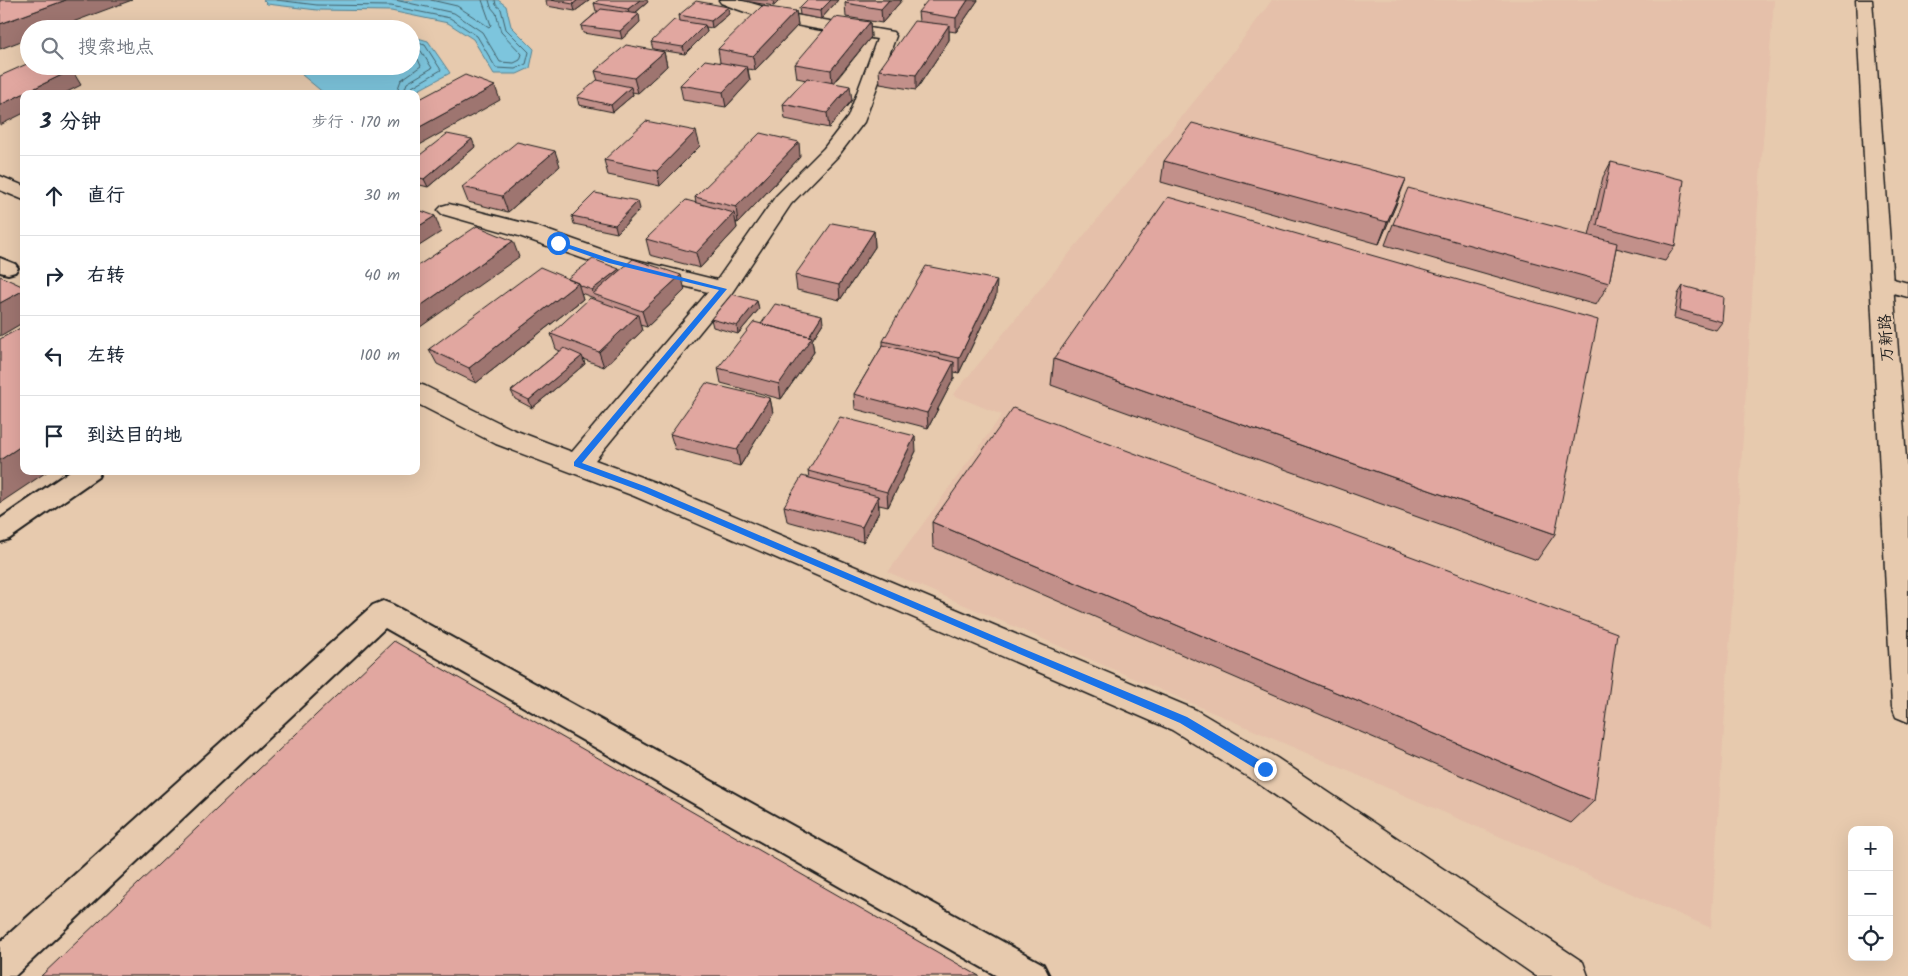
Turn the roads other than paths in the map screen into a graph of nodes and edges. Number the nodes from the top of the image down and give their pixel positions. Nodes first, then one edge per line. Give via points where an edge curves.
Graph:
1 (727, 0) edge
2 (1864, 0) edge
3 (0, 182) edge
4 (20, 192) edge
5 (449, 210) dead end
6 (1882, 283) junction
7 (723, 289) junction
8 (1908, 290) edge
9 (420, 394) edge
10 (577, 464) junction
11 (83, 475) edge
12 (1902, 506) edge
13 (0, 532) edge
14 (1908, 707) edge
15 (0, 966) edge
16 (1031, 976) edge
17 (1569, 976) edge

1 - 7 street via 782,17 887,36 857,118 831,152 783,200
2 - 6 street, 万新路
3 - 4 street
5 - 7 street via 528,230 612,261
6 - 8 street
6 - 12 street, 万新路
7 - 10 street
9 - 10 street via 505,437
10 - 17 street via 644,489 1184,720 1265,769
11 - 13 lane
12 - 14 street, 万新路
15 - 16 lane via 383,613

